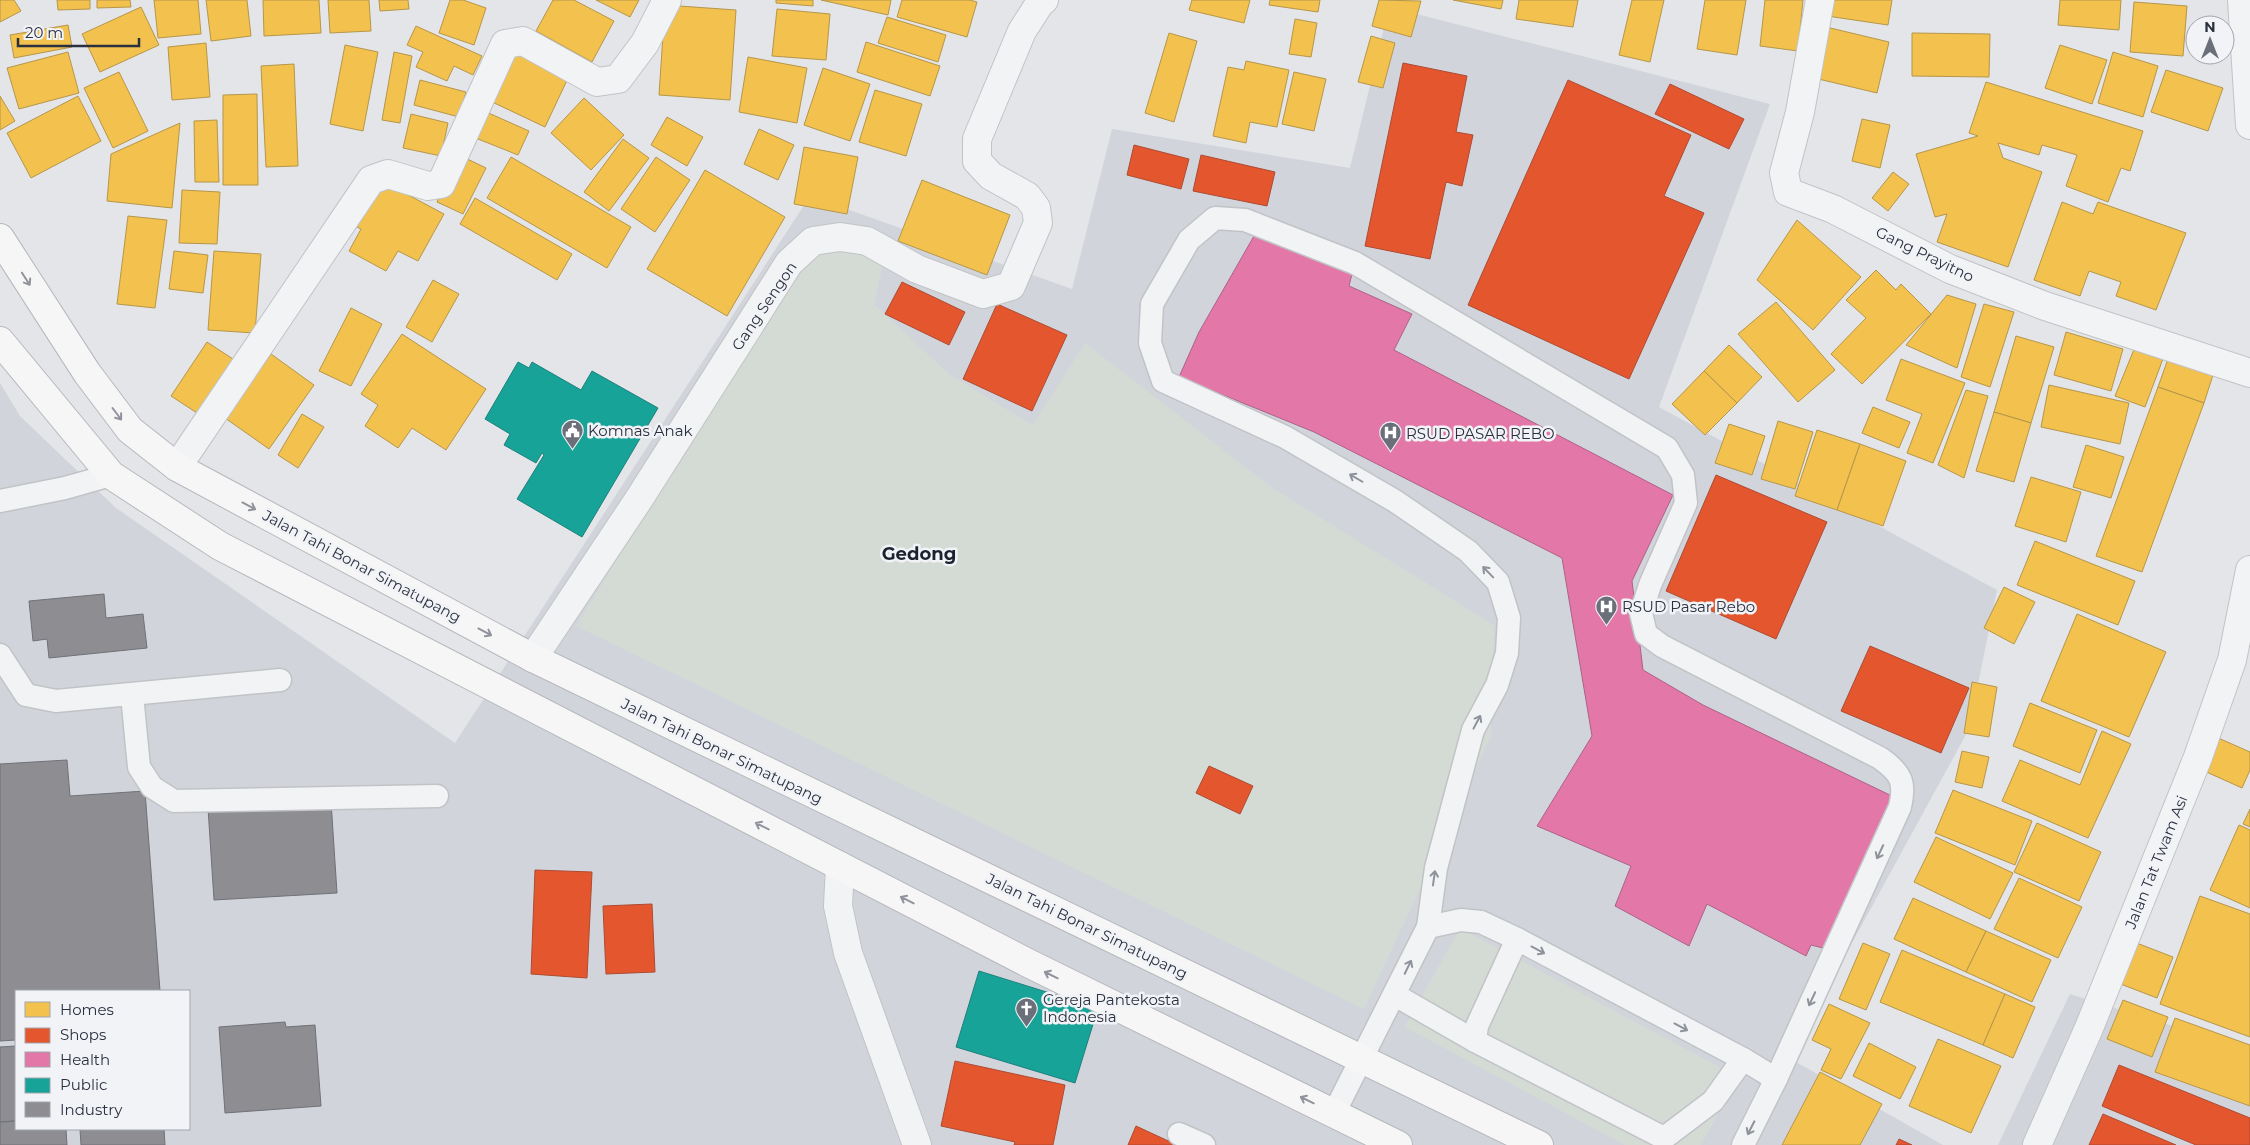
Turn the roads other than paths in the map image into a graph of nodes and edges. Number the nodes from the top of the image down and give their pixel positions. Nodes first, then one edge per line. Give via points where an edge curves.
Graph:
1 (668, 0) edge
2 (1044, 0) edge
3 (1820, 0) edge
4 (2242, 0) edge
5 (2250, 125) edge
6 (0, 238) edge
7 (1, 344) edge
8 (2250, 373) edge
9 (177, 467) junction
10 (110, 475) junction
11 (0, 500) edge
12 (2250, 570) edge
13 (0, 655) edge
14 (533, 658) junction
15 (280, 680) dead end
16 (132, 695) junction
17 (437, 796) dead end
18 (840, 866) junction
19 (1428, 927) junction
20 (1517, 939) junction
21 (1395, 995) junction
22 (1474, 1041) junction
23 (1362, 1058) junction
24 (1743, 1059) junction
25 (1776, 1080) junction
26 (1334, 1113) junction
27 (1179, 1134) dead end
28 (1670, 1142) edge
29 (917, 1145) edge
30 (1204, 1145) edge
31 (1398, 1145) edge
32 (1539, 1145) edge
33 (1743, 1145) edge
34 (2037, 1145) edge

1 - 9 street via 645,43 618,79 597,82 523,42 505,44 441,184 428,186 388,174 371,180
2 - 14 street, Gang Sengon via 1022,31 977,139 977,161 992,176 1027,196 1036,208 1038,223 1011,286 983,294 917,269 867,241 840,237 813,241 790,263
3 - 8 street, Gang Prayitno via 1800,112 1784,173 1788,192 1834,209 1950,270 2045,306
4 - 5 street
6 -> 9 highway, Jalan Tahi Bonar Simatupang via 87,373 130,430
7 - 10 highway
9 -> 14 highway, Jalan Tahi Bonar Simatupang
10 - 11 lane via 65,488
18 -> 10 highway via 220,546
12 - 34 street, Jalan Tat Twam Asi via 2232,660 2198,757 2089,1028
13 - 16 lane via 26,694 56,701
14 - 23 highway, Jalan Tahi Bonar Simatupang
15 - 16 lane
16 - 17 lane via 139,767 152,787 174,800
26 -> 18 highway via 1028,964
18 - 29 street via 838,906 848,953
19 - 20 lane via 1461,920 1480,922
21 -> 19 lane
19 -> 25 lane via 1436,868 1473,730 1497,685 1507,653 1509,618 1498,582 1468,551 1452,540 1285,437 1163,381 1150,343 1152,304 1189,240 1215,218 1245,220 1355,263 1667,448 1683,475 1686,503 1641,613 1646,634 1662,646 1880,758 1902,779 1900,807
20 - 22 lane via 1477,1026
20 -> 24 lane
21 - 22 lane
21 - 23 lane
22 - 28 lane
23 - 26 lane
23 - 32 highway, Jalan Tahi Bonar Simatupang
24 - 25 lane
24 - 28 lane via 1713,1101
25 -> 33 lane
26 - 31 highway
27 - 30 lane

